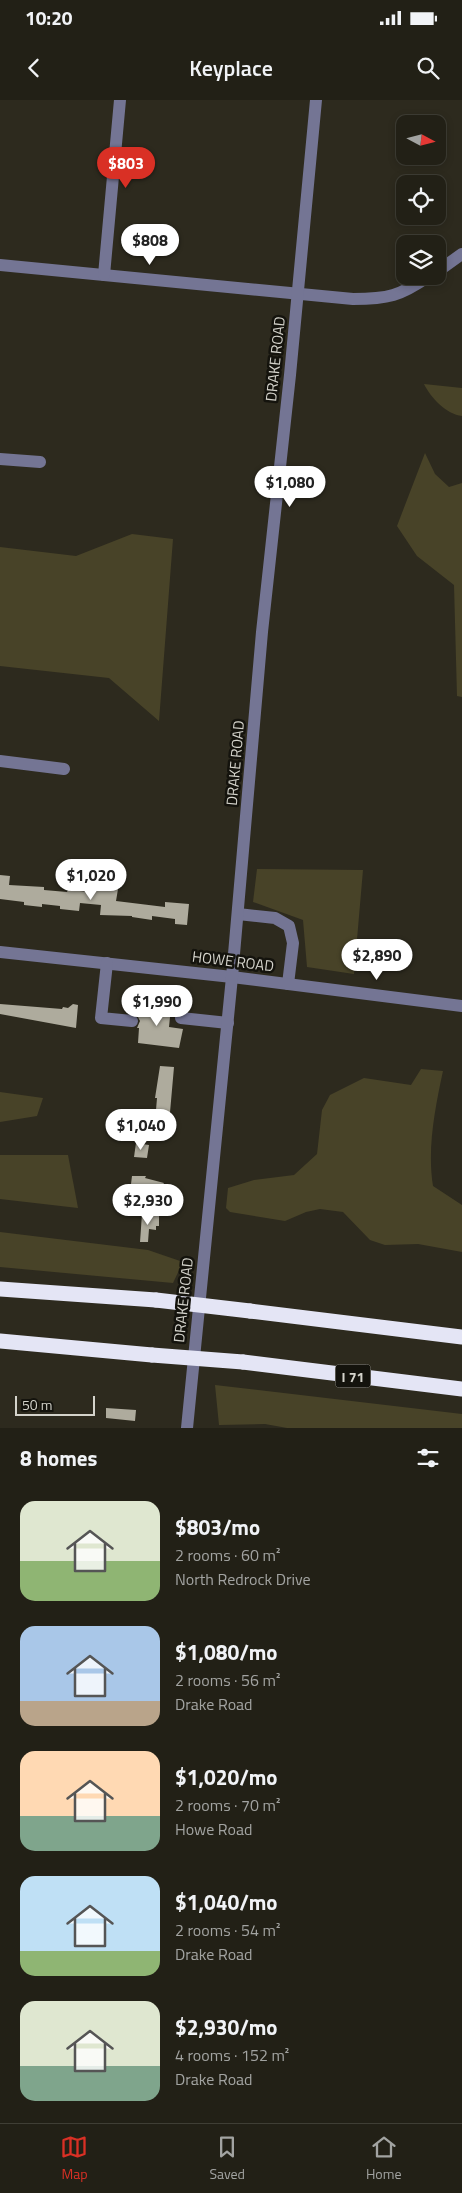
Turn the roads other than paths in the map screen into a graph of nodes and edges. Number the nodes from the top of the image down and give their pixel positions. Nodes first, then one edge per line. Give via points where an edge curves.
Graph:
1 (120, 100) edge
2 (316, 100) edge
3 (462, 254) edge
4 (0, 265) edge
5 (446, 265) edge
6 (104, 275) junction
7 (417, 285) edge
8 (298, 294) junction
9 (0, 459) edge
10 (40, 462) dead end
11 (0, 760) edge
12 (64, 769) dead end
13 (238, 914) junction
14 (0, 952) edge
15 (107, 963) junction
16 (232, 977) junction
17 (288, 984) junction
18 (462, 1006) edge
19 (181, 1018) dead end
20 (132, 1021) dead end
21 (228, 1023) junction
22 (0, 1289) edge
23 (462, 1337) edge
24 (0, 1341) edge
25 (462, 1389) edge
26 (187, 1428) edge

1 - 6 street
2 - 8 street, DRAKE ROAD
3 - 5 street
4 - 6 street
6 - 8 street
7 - 8 street via 382,299
8 - 13 street, DRAKE ROAD via 262,632
9 - 10 street
11 - 12 street
13 - 16 street, DRAKE ROAD
13 - 17 street via 275,918 289,926 293,942
14 - 15 street, HOWE ROAD
15 - 16 street, HOWE ROAD
15 - 20 street via 101,1018
16 - 17 street, HOWE ROAD
16 - 21 street, DRAKE ROAD
17 - 18 street, HOWE ROAD
19 - 21 street
21 - 26 street, DRAKE ROAD
22 - 23 highway, bridge via 156,1300
24 - 25 highway, I 71, bridge via 243,1362

